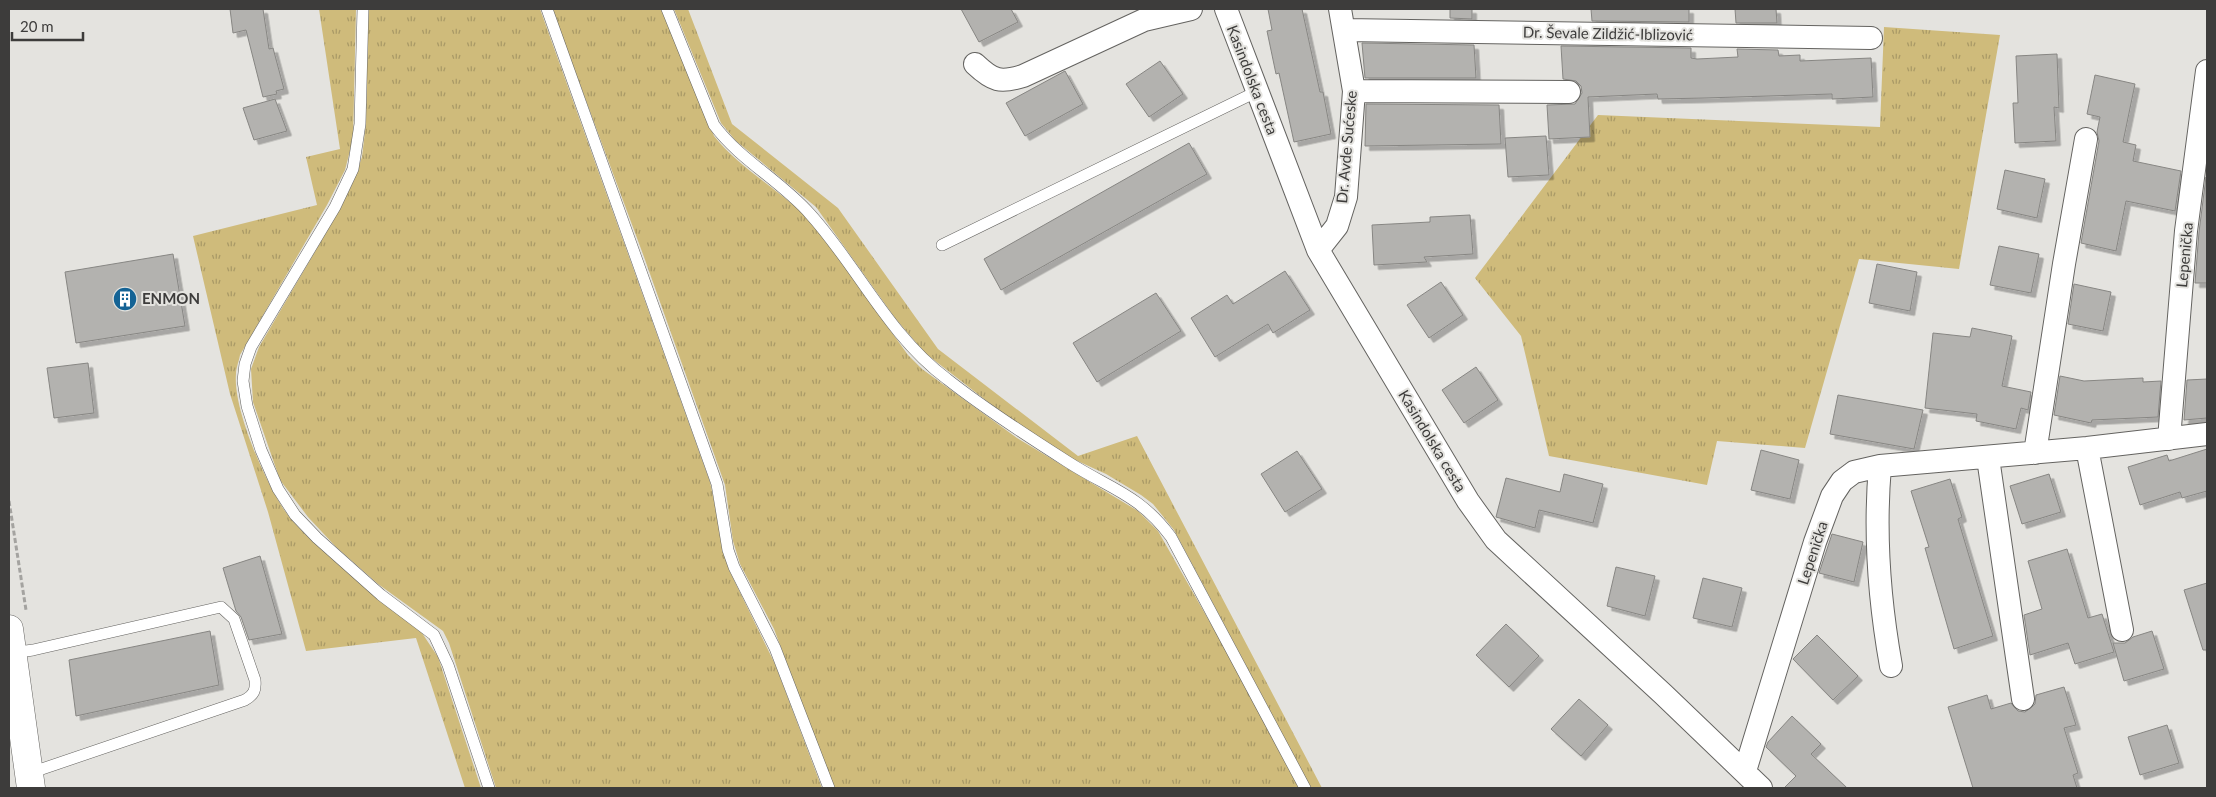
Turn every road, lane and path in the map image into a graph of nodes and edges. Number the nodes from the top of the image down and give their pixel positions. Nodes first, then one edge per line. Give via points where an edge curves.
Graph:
1 (363, 9) edge
2 (547, 9) edge
3 (667, 9) edge
4 (1191, 9) edge
5 (1226, 9) edge
6 (1343, 19) edge
7 (1871, 38) dead end
8 (975, 64) dead end
9 (2207, 71) edge
10 (1354, 91) junction
11 (1256, 92) junction
12 (1569, 92) dead end
13 (2086, 139) dead end
14 (942, 246) dead end
15 (1318, 250) junction
16 (2207, 434) edge
17 (2170, 439) junction
18 (2087, 448) junction
19 (2035, 454) junction
20 (1988, 458) junction
21 (1880, 466) junction
22 (2122, 630) dead end
23 (10, 641) edge
24 (1891, 666) dead end
25 (2023, 699) dead end
26 (1745, 771) junction
27 (30, 780) edge
28 (489, 788) edge
29 (829, 788) edge
30 (1305, 788) edge
31 (1762, 788) edge

1 - 28 lane via 360,124 353,169 335,207 251,347 243,381 247,406 278,489 295,515 374,588 434,635 445,656
2 - 29 lane via 717,484 734,567 775,648
3 - 30 lane via 714,124 725,140 808,211 831,237 912,349 947,380 1070,463 1120,489 1160,522
4 - 8 street via 1144,20 1014,79 1005,81 988,77
5 - 11 street, Kasindolska cesta
6 - 7 street, Dr. Ševale Zildžić-Iblizović
6 - 10 street, Dr. Avde Sućeske
9 - 17 street, Lepenička via 2186,231
10 - 12 street
10 - 15 street, Dr. Avde Sućeske via 1346,197 1337,226
11 - 14 lane
11 - 15 street, Kasindolska cesta
13 - 19 street
15 - 26 street, Kasindolska cesta via 1468,502 1496,540
16 - 17 street, Lepenička
17 - 18 street, Lepenička
18 - 19 street, Lepenička
18 - 22 street
19 - 20 street, Lepenička
20 - 21 street, Lepenička
20 - 25 street
21 - 24 street via 1877,553 1881,612
21 - 26 street, Lepenička via 1854,472 1842,481 1832,496
23 - 27 main road
23 - 27 lane via 33,650 221,607 234,618 255,680 256,689 245,700
26 - 31 street, Kasindolska cesta

